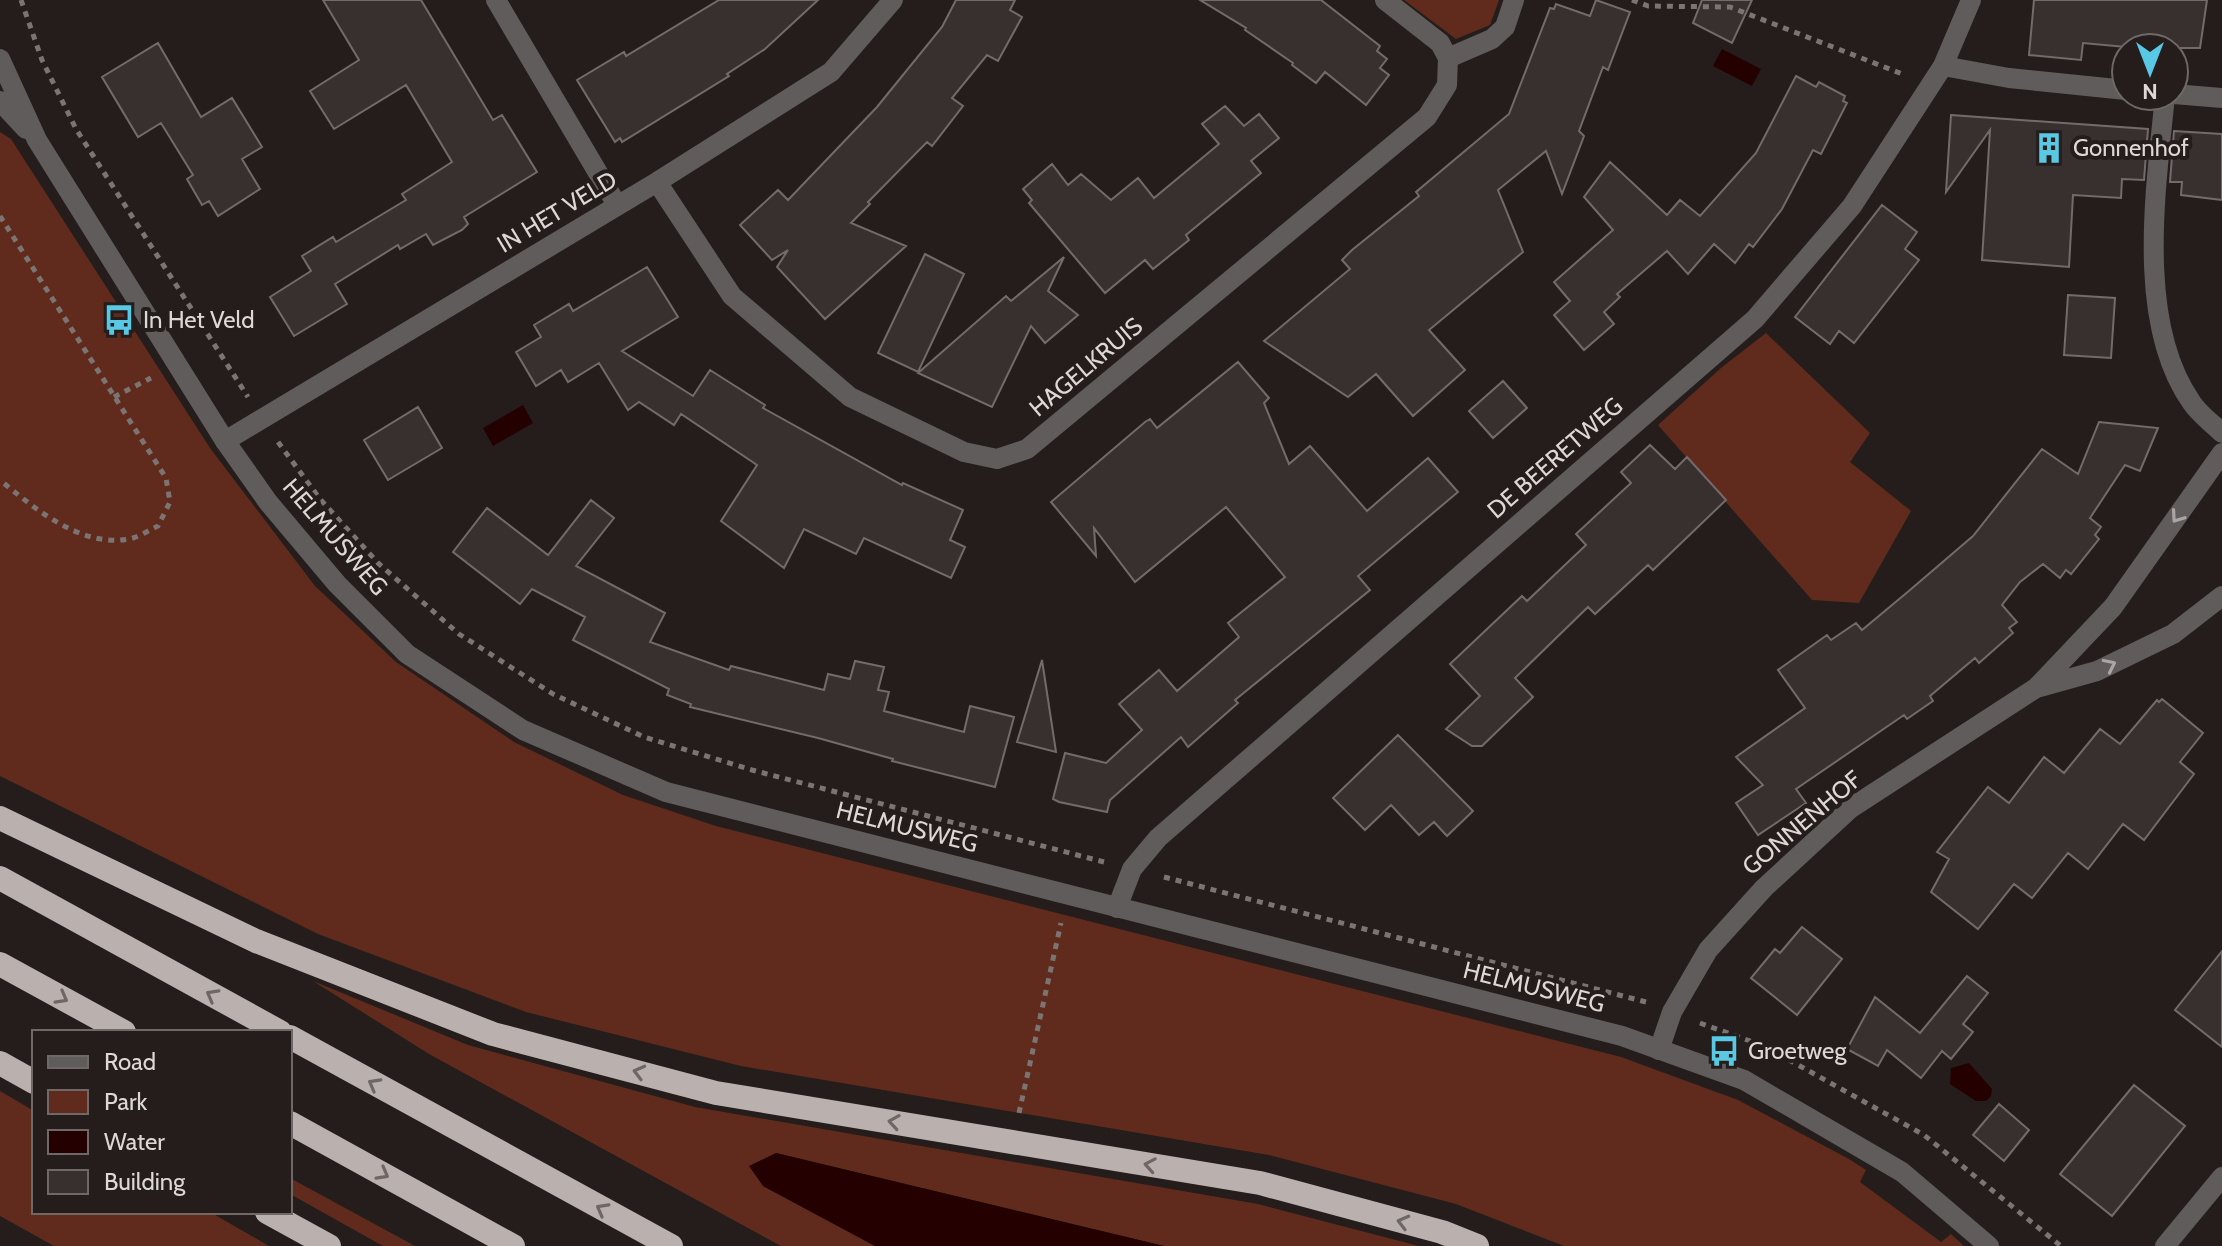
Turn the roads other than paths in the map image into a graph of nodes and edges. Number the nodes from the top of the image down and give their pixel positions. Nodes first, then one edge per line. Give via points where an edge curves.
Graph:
1 (496, 0) edge
2 (893, 0) edge
3 (1385, 0) edge
4 (1514, 0) edge
5 (1971, 0) edge
6 (1448, 58) junction
7 (0, 59) edge
8 (1943, 66) junction
9 (2110, 88) edge
10 (2190, 95) edge
11 (2222, 98) edge
12 (0, 101) edge
13 (2163, 112) edge
14 (37, 140) junction
15 (657, 182) junction
16 (617, 205) junction
17 (2222, 433) edge
18 (225, 441) junction
19 (2222, 453) edge
20 (2222, 596) edge
21 (2036, 688) junction
22 (0, 818) edge
23 (0, 878) edge
24 (1117, 908) junction
25 (0, 964) edge
26 (120, 1030) edge
27 (276, 1030) edge
28 (292, 1038) edge
29 (1659, 1050) junction
30 (0, 1063) edge
31 (32, 1081) edge
32 (292, 1124) edge
33 (2222, 1177) edge
34 (271, 1214) edge
35 (329, 1246) edge
36 (513, 1246) edge
37 (671, 1246) edge
38 (1477, 1246) edge
39 (1989, 1246) edge
40 (2165, 1246) edge

1 - 16 street
2 - 15 street, IN HET VELD via 831,72
3 - 6 street via 1440,43
4 - 6 street via 1505,27 1492,39
5 - 8 street, DE BEERETWEG
6 - 15 street, HAGELKRUIS via 1447,85 1427,117 1027,449 997,459 964,452 850,397 732,296
7 - 14 street, HELMUSWEG
8 - 9 street
8 - 24 street, DE BEERETWEG via 1852,206 1755,319 1158,838 1132,869
10 - 11 street
12 - 14 street, HELMUSWEG
13 - 17 street via 2155,202 2155,300 2173,365 2192,403
14 - 18 street, HELMUSWEG
15 - 16 street, IN HET VELD
16 - 18 street, IN HET VELD
18 - 24 street, HELMUSWEG via 337,584 407,654 523,730 666,792
19 -> 21 street, GONNENHOF via 2113,607
21 -> 20 street, GONNENHOF via 2097,671 2173,634
21 - 29 street, GONNENHOF via 1851,808 1764,888 1708,950 1672,1012
38 -> 22 highway via 1260,1183 716,1093 493,1034 256,941
27 -> 23 highway
24 - 29 street, HELMUSWEG via 1622,1036
25 -> 26 highway
37 -> 28 highway
29 - 39 street, HELMUSWEG via 1744,1080 1902,1172
30 - 31 highway
32 -> 36 highway
33 - 40 street
34 - 35 highway

